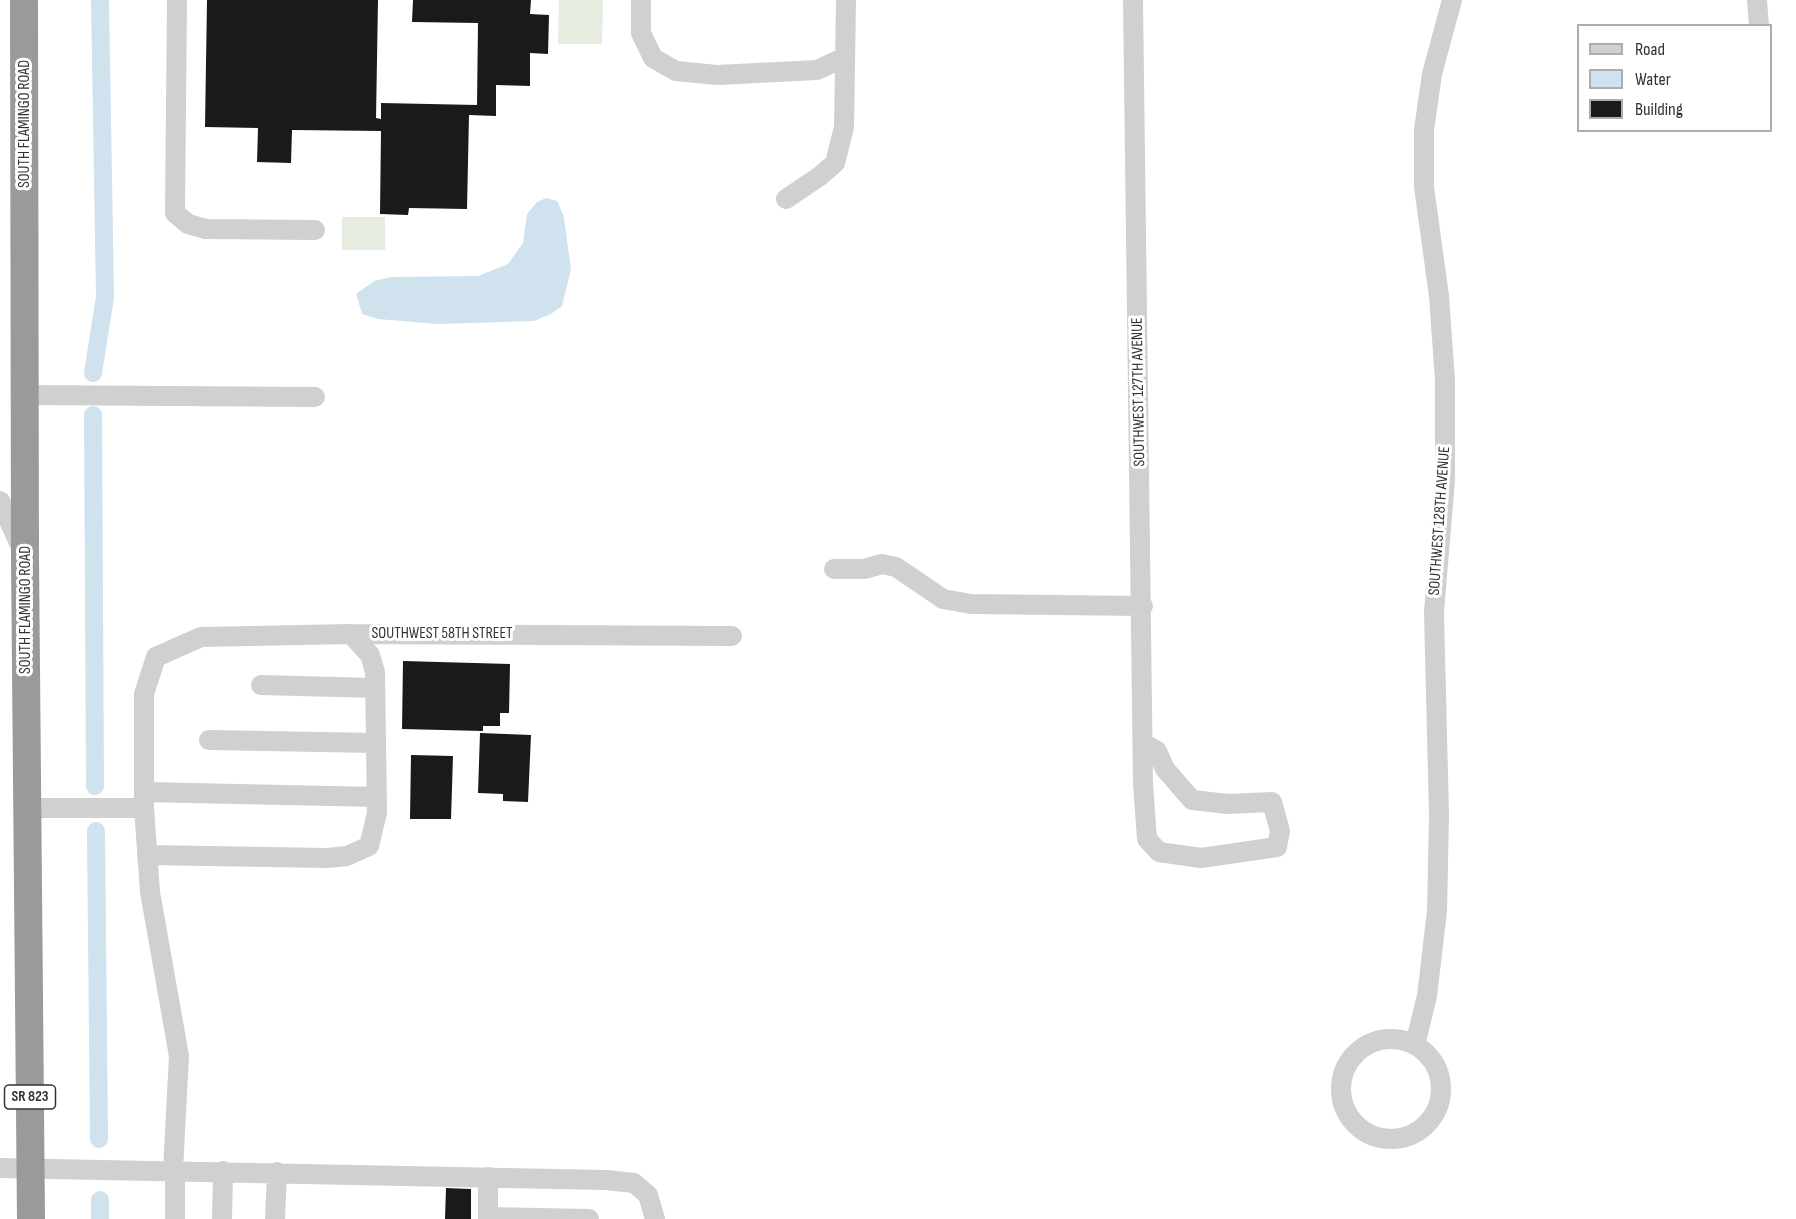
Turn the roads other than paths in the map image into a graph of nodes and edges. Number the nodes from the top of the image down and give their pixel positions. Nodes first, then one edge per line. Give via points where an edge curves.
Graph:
1 (24, 0) edge
2 (177, 0) edge
3 (641, 0) edge
4 (846, 0) edge
5 (1133, 0) edge
6 (1452, 0) edge
7 (1757, 0) edge
8 (1759, 24) edge
9 (845, 57) junction
10 (786, 199) dead end
11 (315, 230) dead end
12 (26, 395) junction
13 (315, 397) dead end
14 (0, 501) edge
15 (25, 558) junction
16 (834, 569) dead end
17 (1143, 606) junction
18 (351, 633) junction
19 (732, 636) dead end
20 (261, 685) dead end
21 (375, 688) junction
22 (209, 740) dead end
23 (376, 743) junction
24 (1143, 743) junction
25 (377, 796) junction
26 (144, 800) junction
27 (27, 808) junction
28 (147, 855) junction
29 (1415, 1045) junction
30 (30, 1167) junction
31 (0, 1168) edge
32 (174, 1170) junction
33 (223, 1171) junction
34 (277, 1172) junction
35 (488, 1177) junction
36 (488, 1218) edge
37 (31, 1219) edge
38 (175, 1219) edge
39 (222, 1219) edge
40 (276, 1219) edge
41 (589, 1219) edge
42 (655, 1219) edge

1 - 12 highway, SOUTH FLAMINGO ROAD / SR 823
2 - 11 street via 175,213 188,224 206,229
3 - 9 street via 641,33 653,58 676,71 717,75 817,70
4 - 9 street
5 - 17 street, SOUTHWEST 127TH AVENUE
6 - 29 street, SOUTHWEST 128TH AVENUE via 1432,74 1424,130 1424,187 1439,296 1445,381 1445,469 1434,612 1437,911 1427,996
7 - 8 street
9 - 10 street via 844,127 835,163
12 - 13 street
12 - 15 highway, SOUTH FLAMINGO ROAD / SR 823
14 - 15 street
15 - 27 highway, SOUTH FLAMINGO ROAD / SR 823
16 - 17 street via 864,569 882,564 896,567 943,599 971,604
17 - 24 street, SOUTHWEST 127TH AVENUE
18 - 19 street, SOUTHWEST 58TH STREET
18 - 21 street via 370,655
18 - 26 street, SOUTHWEST 58TH STREET via 201,637 156,657 144,694
20 - 21 street
21 - 23 street
22 - 23 street
23 - 25 street
24 - 24 street, SOUTHWEST 127TH AVENUE via 1147,839 1159,852 1201,858 1277,847 1280,831 1272,801 1228,804 1192,800 1165,769 1157,751
25 - 26 street
25 - 28 street via 375,830 369,846 347,856
26 - 27 street
26 - 28 street
27 - 30 highway, SOUTH FLAMINGO ROAD / SR 823
28 - 32 street via 179,1056
29 - 29 street via 1427,1054 1441,1080 1440,1102 1430,1122 1419,1131 1391,1140 1374,1137 1348,1117 1340,1085 1345,1069 1354,1055 1375,1042 1400,1040
30 - 31 street
30 - 32 street
30 - 37 highway, SOUTH FLAMINGO ROAD / SR 823
32 - 33 street
32 - 38 street
33 - 34 street
33 - 39 street
34 - 35 street
34 - 40 street
35 - 36 street
35 - 42 street via 633,1183 648,1195
36 - 41 street

